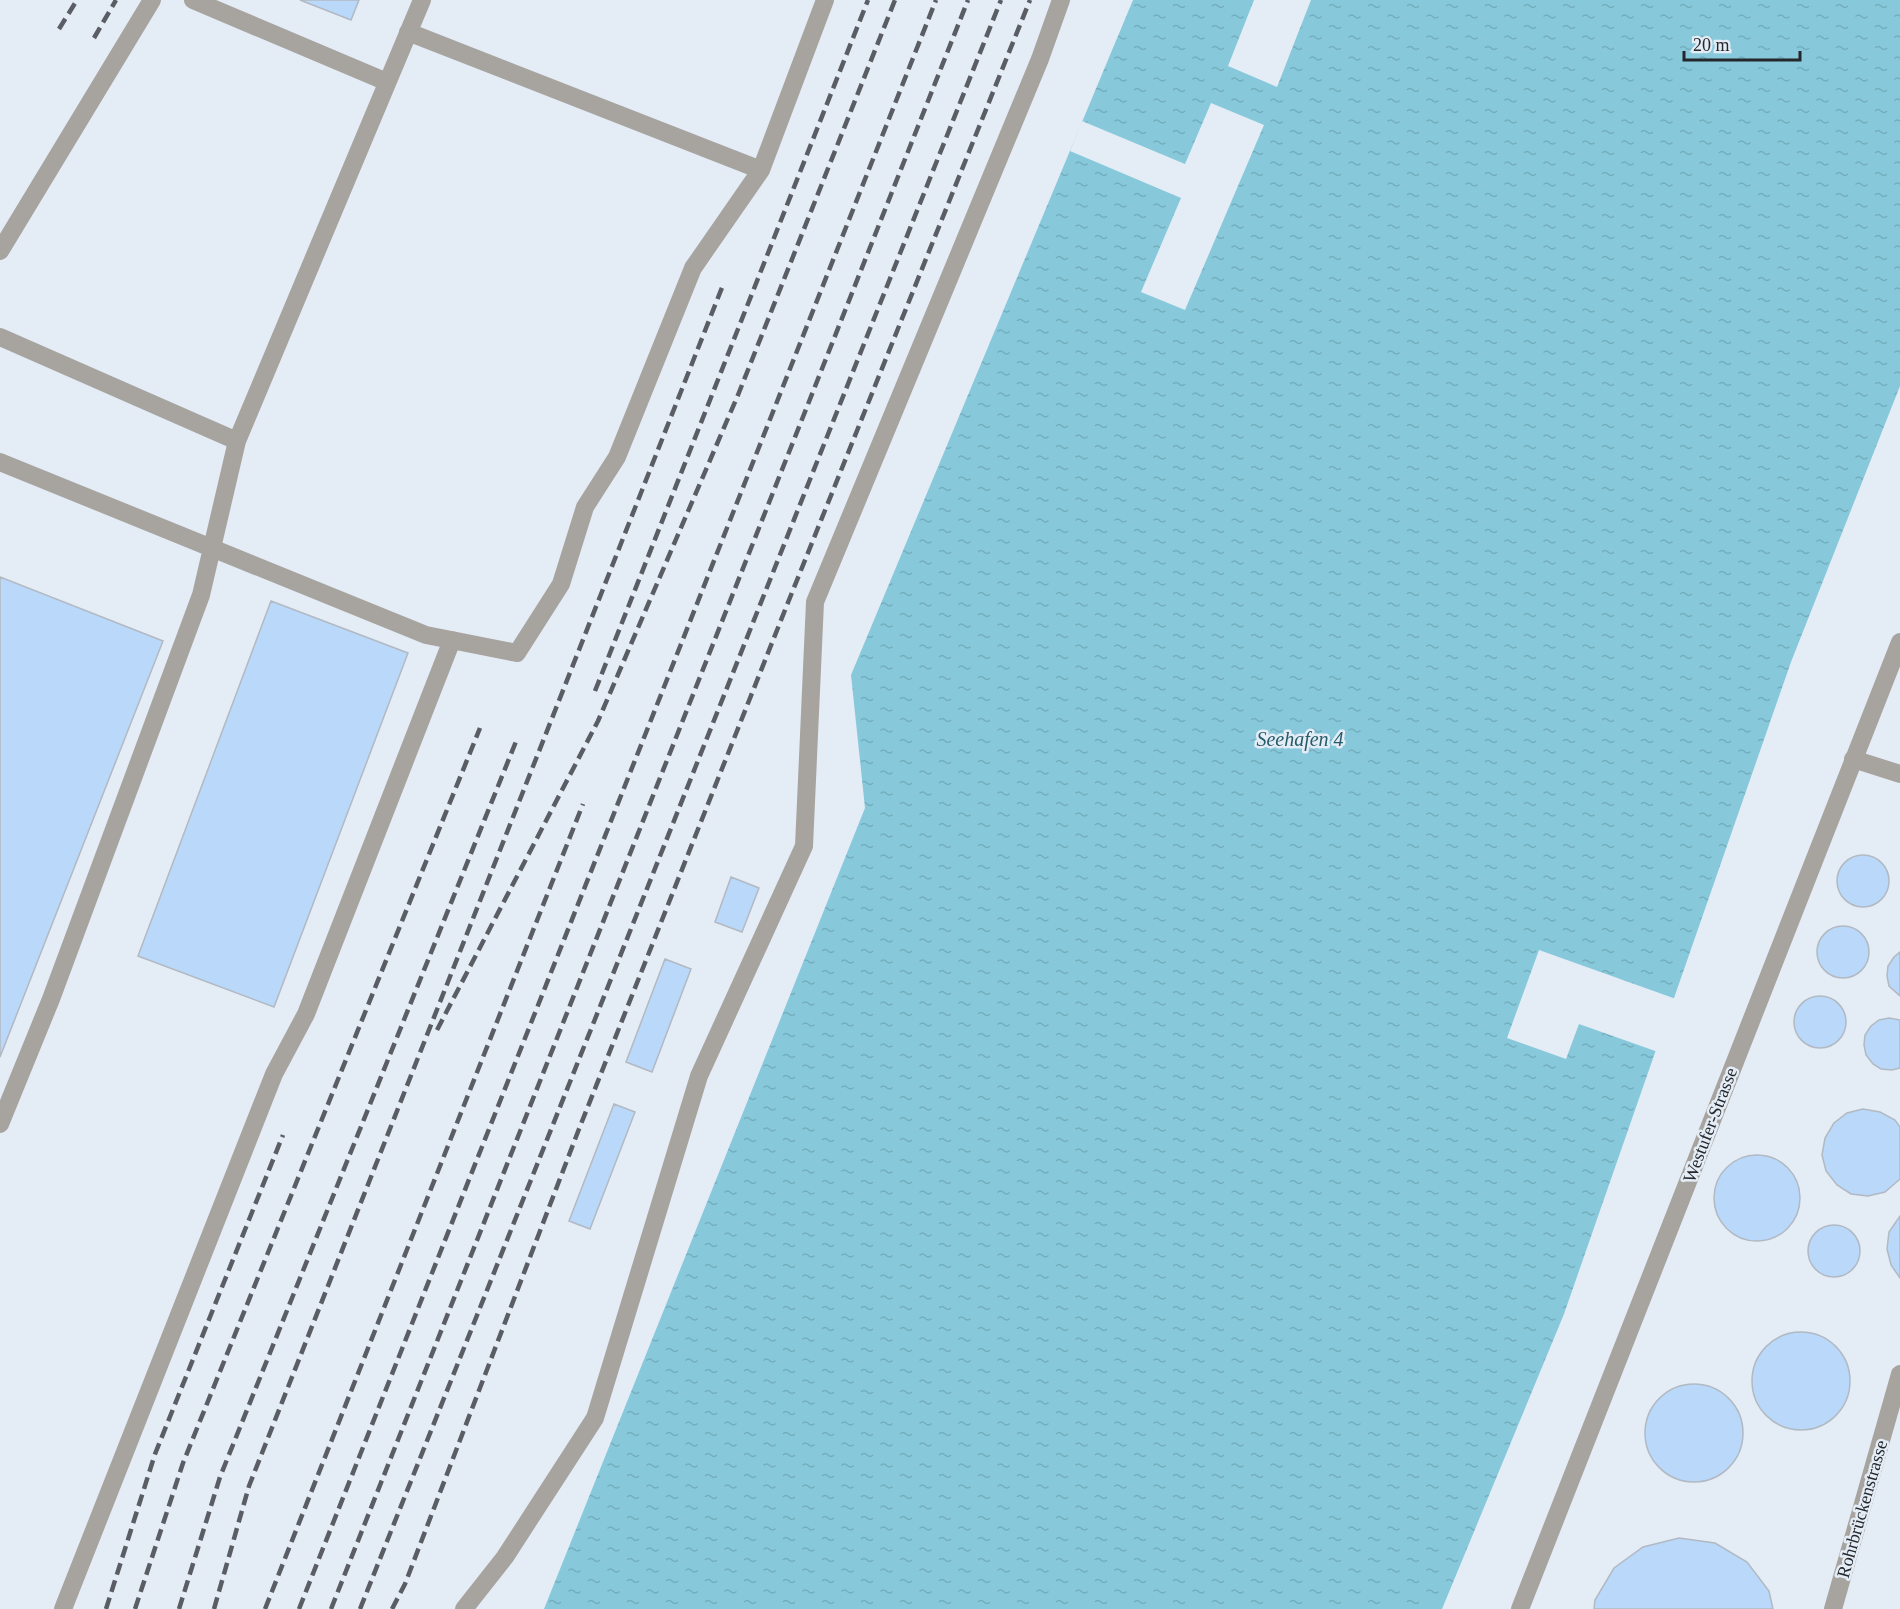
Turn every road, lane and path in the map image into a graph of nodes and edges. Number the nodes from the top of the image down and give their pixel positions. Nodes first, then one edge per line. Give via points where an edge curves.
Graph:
1 (152, 0) edge
2 (193, 0) edge
3 (422, 0) edge
4 (825, 0) edge
5 (1061, 0) edge
6 (408, 32) junction
7 (387, 82) junction
8 (761, 170) junction
9 (0, 251) edge
10 (0, 337) edge
11 (237, 441) junction
12 (0, 462) edge
13 (212, 547) junction
14 (452, 640) junction
15 (1900, 642) edge
16 (1853, 759) junction
17 (1900, 774) edge
18 (0, 1124) edge
19 (1900, 1374) edge
20 (63, 1609) edge
21 (464, 1609) edge
22 (1520, 1609) edge
23 (1833, 1609) edge

1 - 9 lane
2 - 7 lane
3 - 6 lane
4 - 8 lane
5 - 21 lane via 815,602 804,846 699,1076 595,1418 505,1557
6 - 7 lane
6 - 8 lane
7 - 11 lane
8 - 14 lane via 693,268 617,457 585,507 561,584 517,653
10 - 11 lane
11 - 13 lane
12 - 13 lane
13 - 14 lane via 426,635
13 - 18 lane via 201,595 51,999
14 - 20 lane via 306,1014 274,1074
15 - 16 lane, Westufer-Strasse
16 - 17 lane
16 - 22 lane, Westufer-Strasse
19 - 23 lane, Rohrbrückenstrasse

